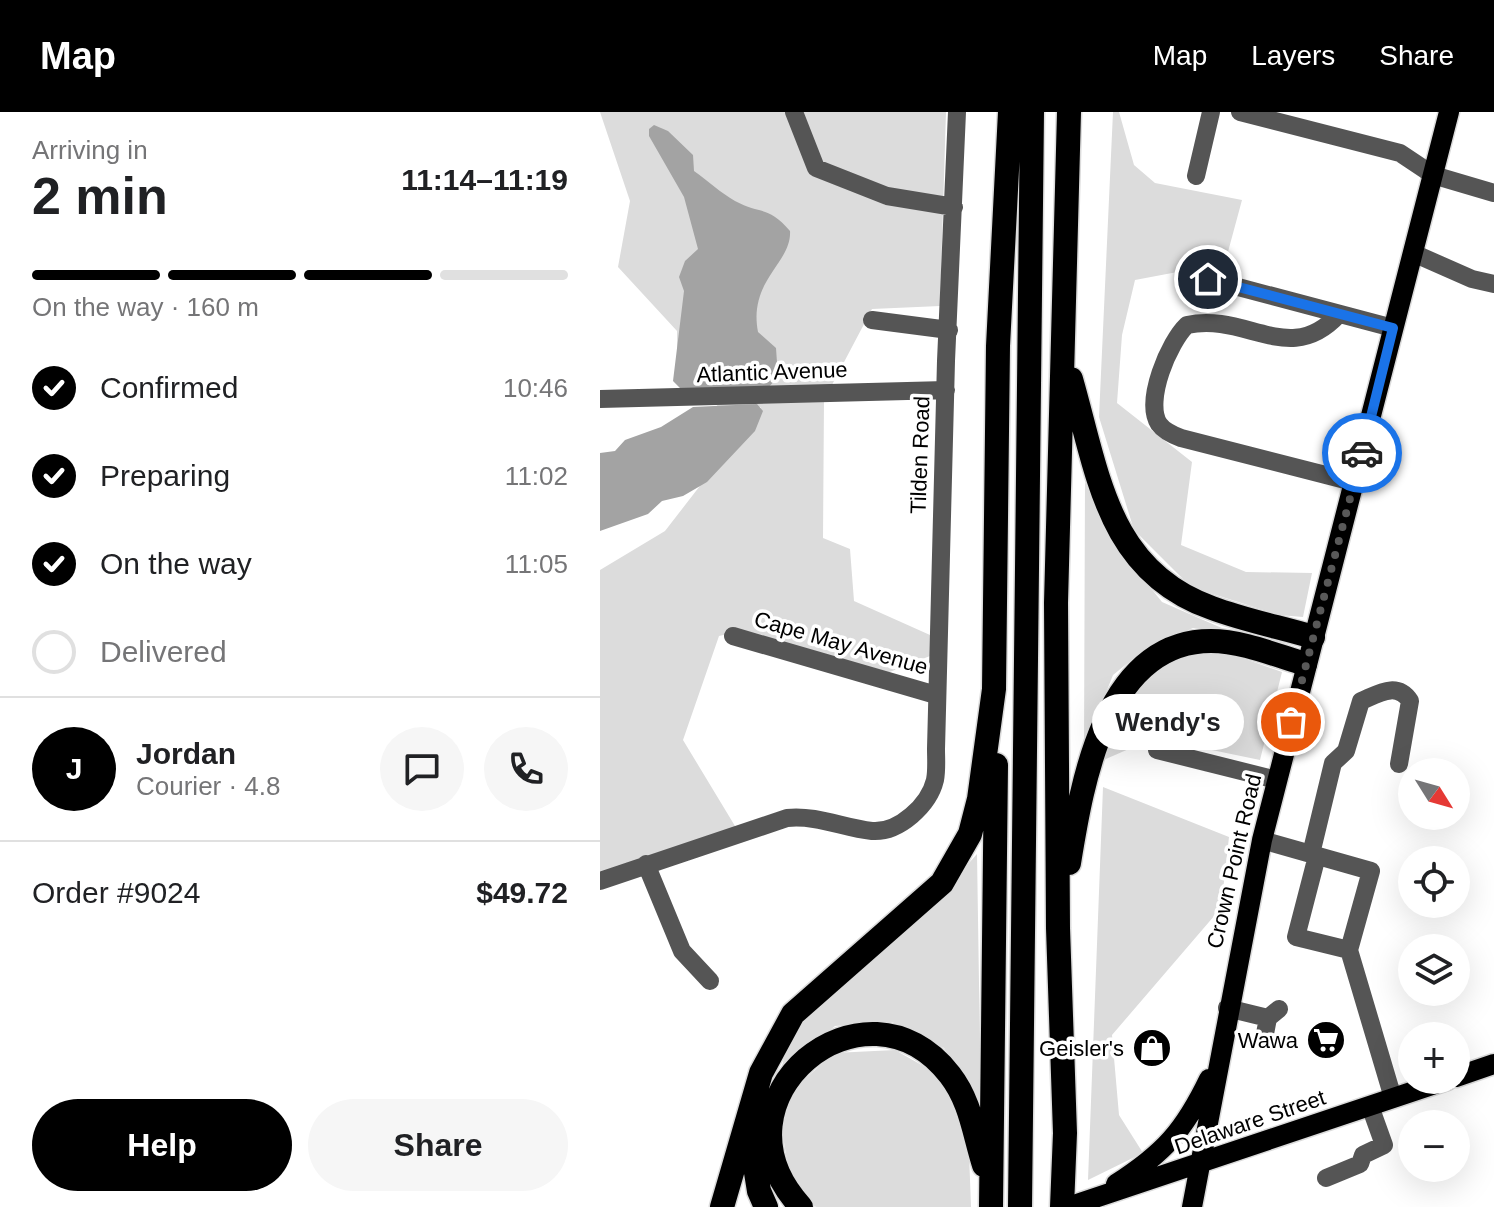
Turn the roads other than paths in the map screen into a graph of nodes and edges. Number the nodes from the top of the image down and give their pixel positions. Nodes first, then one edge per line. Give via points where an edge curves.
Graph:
1 (794, 112) edge
2 (957, 112) edge
3 (1010, 112) edge
4 (1032, 112) edge
5 (1069, 112) edge
6 (1211, 112) edge
7 (1240, 112) edge
8 (1449, 112) edge
9 (1433, 175) junction
10 (1196, 176) dead end
11 (1494, 193) edge
12 (954, 207) junction
13 (1413, 253) junction
14 (1208, 279) dead end
15 (1494, 284) edge
16 (1339, 314) junction
17 (872, 320) dead end
18 (1393, 328) junction
19 (949, 330) junction
20 (1065, 359) junction
21 (946, 390) junction
22 (600, 399) edge
23 (1353, 482) junction
24 (733, 636) dead end
25 (1313, 637) junction
26 (1305, 664) junction
27 (936, 695) junction
28 (1349, 701) dead end
29 (993, 703) junction
30 (1413, 723) dead end
31 (1157, 750) dead end
32 (1400, 758) edge
33 (1277, 780) junction
34 (1262, 840) junction
35 (1314, 855) junction
36 (646, 864) junction
37 (600, 881) edge
38 (1058, 928) junction
39 (1349, 950) junction
40 (710, 981) dead end
41 (1227, 1008) junction
42 (1264, 1039) dead end
43 (1219, 1057) junction
44 (1494, 1064) edge
45 (1470, 1072) edge
46 (1405, 1094) edge
47 (1393, 1098) junction
48 (1370, 1106) junction
49 (748, 1118) junction
50 (1201, 1165) junction
51 (1326, 1178) dead end
52 (992, 1198) edge
53 (1093, 1198) junction
54 (722, 1207) edge
55 (766, 1207) edge
56 (801, 1207) edge
57 (1020, 1207) edge
58 (1065, 1207) edge
59 (1192, 1207) edge

1 - 12 street via 816,168 887,196
2 - 12 street, Tilden Road
3 - 29 highway via 998,346
4 - 57 highway
5 - 20 highway
6 - 10 street
7 - 9 street via 1400,153
8 - 9 main road, Crown Point Road
9 - 11 street
9 - 13 main road, Crown Point Road
12 - 19 street, Tilden Road
13 - 15 street
13 - 18 main road, Crown Point Road
14 - 16 street
16 - 18 street
16 - 23 street via 1316,334 1299,339 1223,321 1187,325 1169,348 1155,398 1160,426 1181,438
17 - 19 street
18 - 23 main road, Crown Point Road
19 - 21 street, Tilden Road
20 - 25 highway via 1113,523 1157,581 1212,609
20 - 38 highway via 1056,603
21 - 22 street, Atlantic Avenue
21 - 27 street, Tilden Road
23 - 25 main road, Crown Point Road
24 - 27 street, Cape May Avenue
25 - 26 main road, Crown Point Road
26 - 33 main road, Crown Point Road
26 - 38 highway via 1210,641 1160,654 1132,678 1107,715 1091,761
27 - 36 street, Tilden Road via 935,780 910,816 888,830 787,818
28 - 30 street via 1374,684 1392,679 1408,683 1420,696
29 - 49 highway via 979,799 957,861 918,908 793,1014 767,1059
29 - 52 highway
31 - 33 street
32 - 35 street via 1410,701 1394,689 1361,701 1346,751 1333,763
33 - 34 main road, Crown Point Road
34 - 35 street
34 - 41 main road, Crown Point Road
35 - 39 street via 1296,937
35 - 39 street via 1371,871
36 - 37 street
36 - 40 street via 682,951
38 - 58 highway
39 - 47 street
41 - 42 street via 1273,1014
41 - 43 main road, Crown Point Road
43 - 50 main road, Crown Point Road
43 - 53 main road via 1176,1137 1160,1154
44 - 45 main road
46 - 47 main road, Delaware Street
47 - 48 main road, Delaware Street
48 - 50 main road, Delaware Street
48 - 51 street via 1384,1145 1363,1155 1360,1164
49 - 54 highway
49 - 55 highway
50 - 53 main road, Delaware Street
50 - 59 main road, Crown Point Road
52 - 56 highway via 967,1102 949,1073 921,1048 862,1035 828,1042 806,1056 774,1107 770,1151 789,1194
53 - 58 main road, Delaware Street

